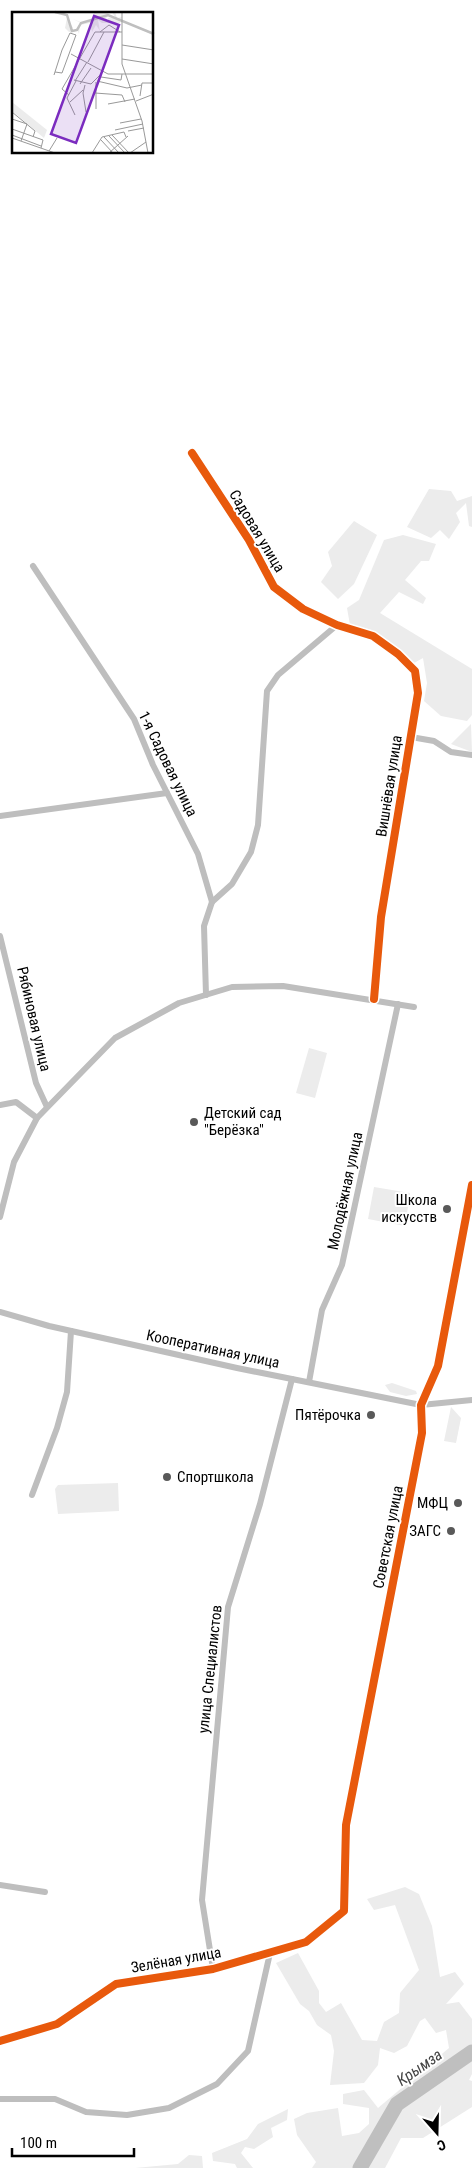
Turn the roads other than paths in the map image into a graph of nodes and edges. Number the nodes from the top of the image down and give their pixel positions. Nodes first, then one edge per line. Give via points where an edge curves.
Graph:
1 (192, 453) dead end
2 (32, 566) dead end
3 (337, 625) junction
4 (411, 737) junction
5 (472, 754) edge
6 (167, 793) junction
7 (0, 816) edge
8 (212, 902) junction
9 (0, 936) edge
10 (206, 995) junction
11 (374, 999) junction
12 (398, 1004) junction
13 (414, 1007) dead end
14 (0, 1104) edge
15 (47, 1107) junction
16 (37, 1118) junction
17 (472, 1185) edge
18 (0, 1217) edge
19 (0, 1312) edge
20 (71, 1331) junction
21 (292, 1379) junction
22 (309, 1382) junction
23 (472, 1400) edge
24 (421, 1405) junction
25 (32, 1495) dead end
26 (0, 1885) edge
27 (45, 1892) dead end
28 (345, 1899) joint
29 (270, 1952) junction
30 (213, 1969) junction
31 (0, 2041) edge
32 (0, 2099) edge

1 - 3 street, Садовая улица via 249,540 274,587 303,609
2 - 6 street, 1-я Садовая улица via 134,719
3 - 4 street, Вишнёвая улица via 373,636 415,671 418,693
3 - 8 street via 278,675 267,691 258,825 251,852 232,884
4 - 5 street via 434,741 451,752
4 - 11 street, Вишнёвая улица via 381,917
6 - 7 street
6 - 8 street, 1-я Садовая улица via 198,854
8 - 10 street via 204,926
9 - 15 street, Рябиновая улица via 36,1083
10 - 11 street via 232,987 284,986
10 - 15 street via 179,1002 115,1038
11 - 12 street
12 - 13 street
12 - 22 street, Молодёжная улица via 342,1265 322,1310
14 - 16 street via 16,1102
15 - 16 street
16 - 18 street via 14,1162
17 - 24 street, Советская улица via 438,1366
19 - 20 street, Кооперативная улица
20 - 21 street, Кооперативная улица
20 - 25 street via 67,1392
21 - 22 street, Кооперативная улица
21 - 30 street, улица Специалистов via 260,1504 228,1607 202,1900
22 - 24 street, Кооперативная улица
23 - 24 street, Кооперативная улица
24 - 28 street, Советская улица via 422,1433 346,1825
26 - 27 street
28 - 29 street, Зелёная улица via 344,1911 306,1942
29 - 30 street, Зелёная улица
29 - 32 street via 248,2051 217,2084 169,2108 127,2115 86,2112 55,2099
30 - 31 street, Зелёная улица via 116,1984 57,2024

